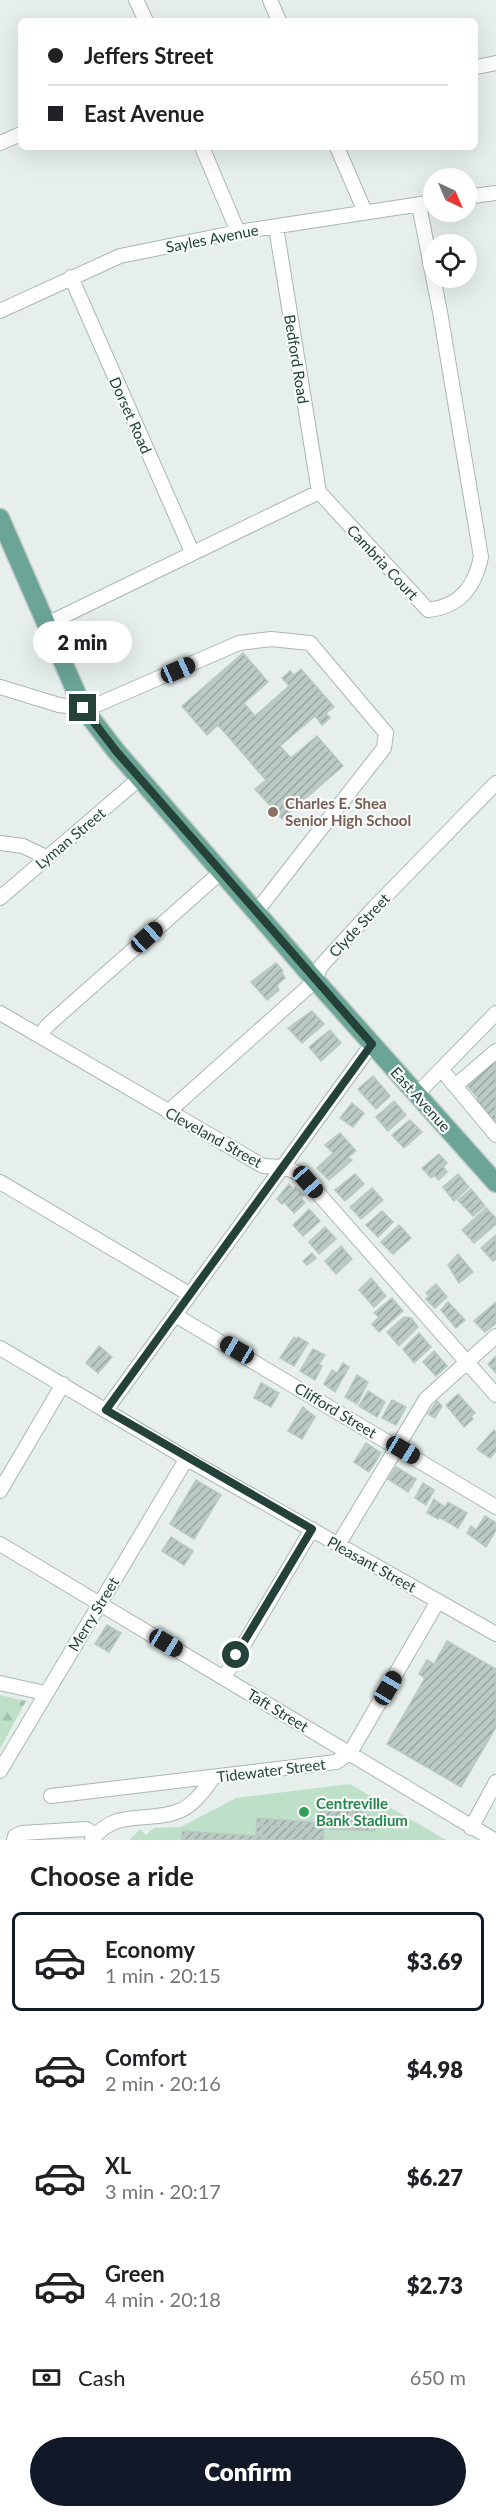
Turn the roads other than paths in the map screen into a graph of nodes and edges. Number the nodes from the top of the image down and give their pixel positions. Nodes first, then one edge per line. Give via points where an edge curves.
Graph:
1 (136, 0) edge
2 (270, 0) edge
3 (145, 18) edge
4 (278, 18) edge
5 (496, 63) edge
6 (478, 67) edge
7 (18, 135) edge
8 (0, 143) edge
9 (203, 150) edge
10 (337, 150) edge
11 (496, 193) edge
12 (477, 196) edge
13 (423, 204) edge
14 (418, 205) junction
15 (365, 212) junction
16 (276, 227) junction
17 (238, 232) junction
18 (71, 277) junction
19 (0, 310) edge
20 (319, 492) junction
21 (0, 518) edge
22 (192, 552) junction
23 (47, 624) junction
24 (0, 687) edge
25 (84, 709) junction
26 (140, 778) junction
27 (496, 783) edge
28 (0, 843) edge
29 (46, 857) junction
30 (221, 872) junction
31 (0, 898) edge
32 (256, 912) junction
33 (315, 980) junction
34 (0, 1013) edge
35 (496, 1013) edge
36 (39, 1036) junction
37 (372, 1044) junction
38 (496, 1051) edge
39 (441, 1070) junction
40 (455, 1086) junction
41 (416, 1095) junction
42 (168, 1112) junction
43 (496, 1134) edge
44 (284, 1167) junction
45 (0, 1182) edge
46 (496, 1183) edge
47 (189, 1294) junction
48 (175, 1315) junction
49 (496, 1336) edge
50 (0, 1348) edge
51 (467, 1362) junction
52 (63, 1384) junction
53 (496, 1395) edge
54 (106, 1410) junction
55 (397, 1447) junction
56 (187, 1458) junction
57 (0, 1491) edge
58 (496, 1507) edge
59 (312, 1529) junction
60 (0, 1544) edge
61 (338, 1545) junction
62 (438, 1601) junction
63 (100, 1604) junction
64 (496, 1634) edge
65 (224, 1678) junction
66 (0, 1683) edge
67 (45, 1693) junction
68 (350, 1753) junction
69 (0, 1771) edge
70 (213, 1778) junction
71 (496, 1782) edge
72 (51, 1796) dead end
73 (471, 1828) junction
74 (94, 1838) edge
75 (14, 1840) edge
76 (494, 1840) edge

1 - 3 street
2 - 4 street
5 - 6 street
7 - 8 street
9 - 17 street
10 - 15 street
11 - 12 street
13 - 14 street, Sayles Avenue
14 - 15 street, Sayles Avenue
14 - 20 street, Cambria Court via 474,511 481,557 477,578 458,600 443,609 428,610
15 - 16 street, Sayles Avenue
16 - 17 street, Sayles Avenue
16 - 20 street, Bedford Road
17 - 18 street, Sayles Avenue via 120,256
18 - 19 street, Sayles Avenue
18 - 22 street, Dorset Road
20 - 22 street
21 - 23 main road, East Avenue
22 - 23 street
23 - 25 main road, East Avenue
24 - 25 street
25 - 26 main road, East Avenue
25 - 32 street via 239,643 271,639 310,643 322,656 386,734 384,748
26 - 29 street, Lyman Street
26 - 30 main road, East Avenue
27 - 33 street, Clyde Street via 373,909 321,966
28 - 29 street via 23,846
29 - 31 street, Lyman Street
30 - 32 main road, East Avenue
30 - 36 street
32 - 33 main road, East Avenue
33 - 37 main road, East Avenue
33 - 42 street, Clyde Street
34 - 36 street, Cleveland Street
35 - 39 street
36 - 42 street, Cleveland Street
37 - 41 main road, East Avenue
37 - 44 street
38 - 40 street
39 - 40 street
39 - 41 street
40 - 43 street
41 - 46 main road, East Avenue
42 - 44 street, Cleveland Street via 263,1166
44 - 47 street
44 - 51 street, Cleveland Street via 301,1174
45 - 47 street
47 - 48 street
48 - 54 street
48 - 55 street, Clifford Street
49 - 51 street
50 - 52 street, Pleasant Street
51 - 53 street, Cleveland Street
51 - 55 street via 426,1399
52 - 54 street, Pleasant Street
52 - 57 street
54 - 56 street, Pleasant Street
55 - 58 street, Clifford Street
55 - 61 street
56 - 59 street, Pleasant Street
56 - 63 street, Merry Street
59 - 61 street, Pleasant Street
59 - 65 street
60 - 63 street, Taft Street
61 - 62 street, Pleasant Street
62 - 64 street, Pleasant Street
62 - 68 street
63 - 65 street, Taft Street
63 - 67 street, Merry Street
65 - 68 street, Taft Street
66 - 67 street
67 - 69 street, Merry Street
68 - 70 street, Tidewater Street via 325,1765
68 - 73 street, Taft Street
70 - 72 street, Tidewater Street
70 - 74 street via 180,1810 120,1819 108,1824
71 - 73 street
73 - 76 street, Taft Street
74 - 75 street via 86,1829 22,1833

